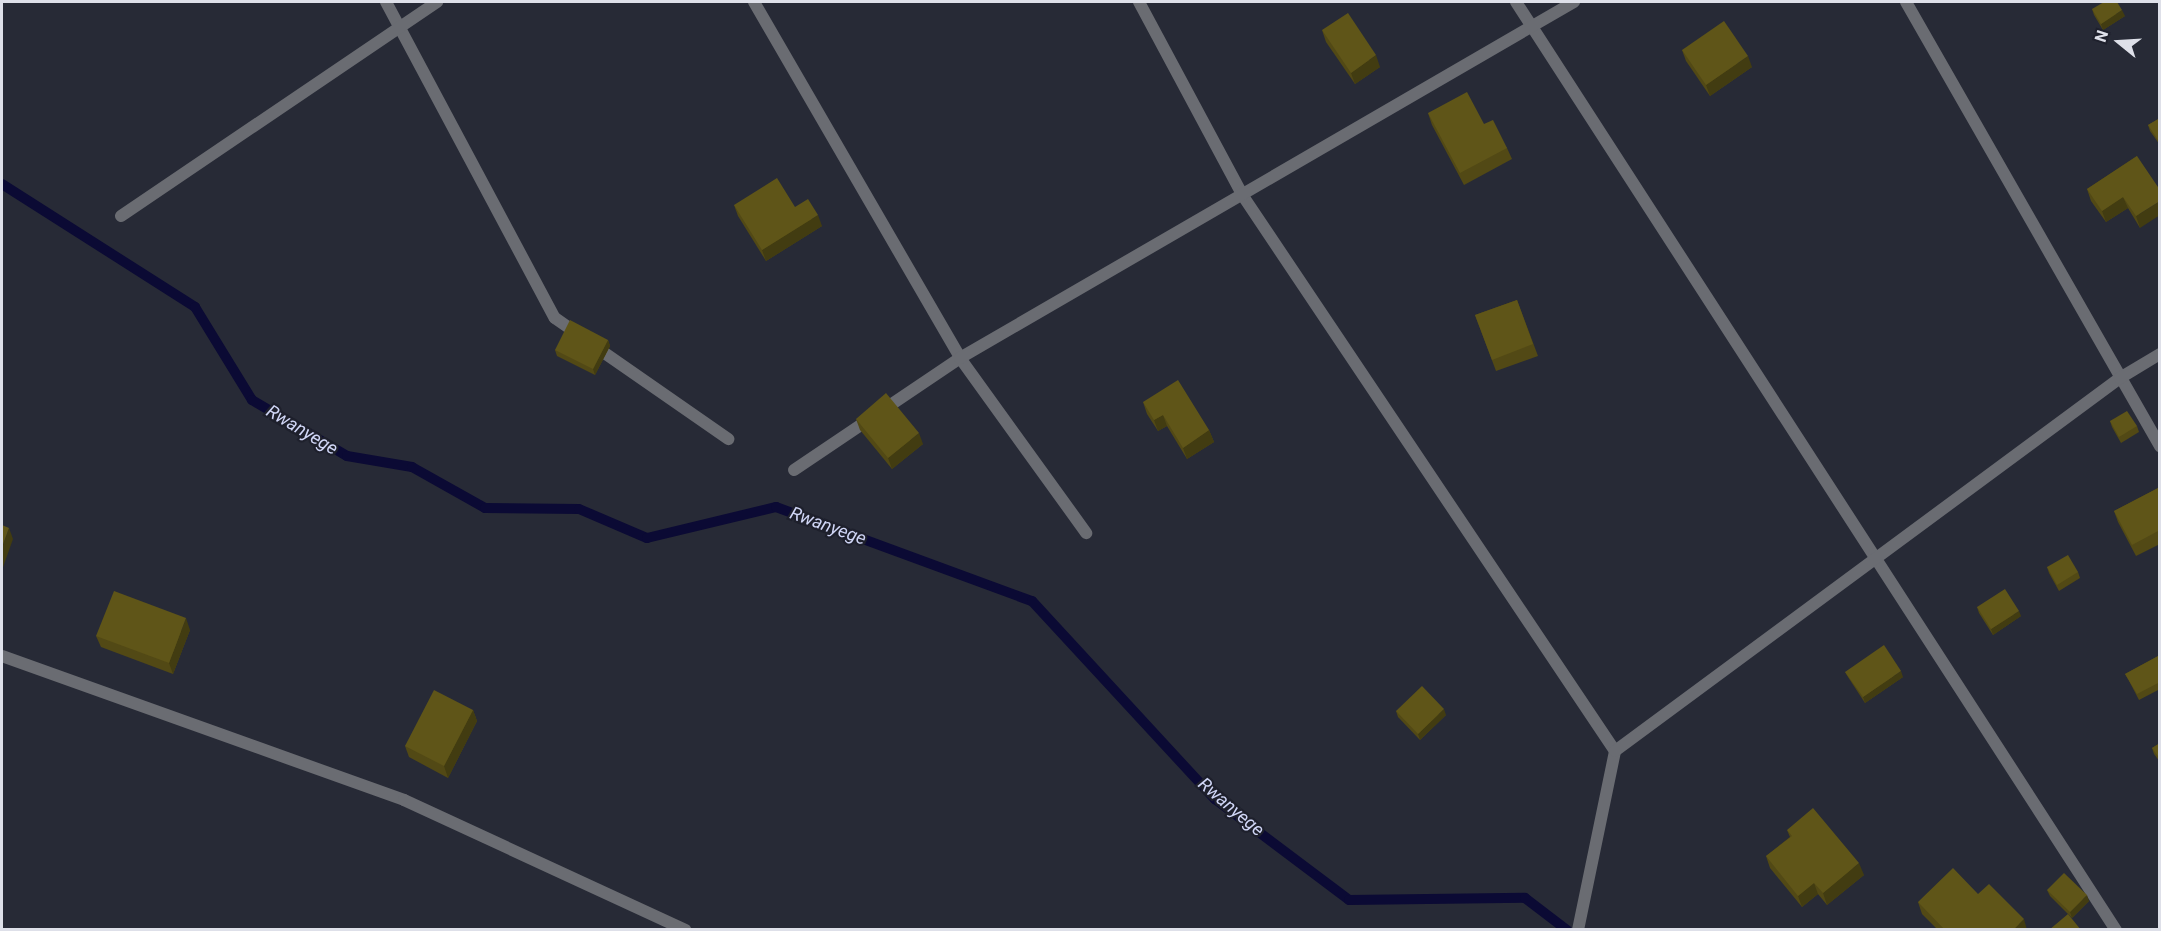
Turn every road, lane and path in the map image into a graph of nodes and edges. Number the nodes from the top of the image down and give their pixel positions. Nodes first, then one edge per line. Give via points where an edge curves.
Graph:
1 (386, 2) edge
2 (437, 2) edge
3 (754, 2) edge
4 (1139, 2) edge
5 (1516, 2) edge
6 (1574, 2) edge
7 (1906, 2) edge
8 (400, 27) junction
9 (1530, 27) junction
10 (1243, 196) junction
11 (121, 216) dead end
12 (2160, 354) edge
13 (960, 358) junction
14 (2120, 378) junction
15 (728, 439) dead end
16 (2160, 446) edge
17 (794, 470) dead end
18 (1086, 533) dead end
19 (1876, 559) junction
20 (2, 656) edge
21 (1616, 751) junction
22 (685, 930) edge
23 (1578, 930) edge
24 (2116, 930) edge

1 - 8 street
2 - 8 street
3 - 13 street
4 - 10 street
5 - 9 street
6 - 9 street
7 - 14 street
8 - 11 street
8 - 15 street via 555,318
9 - 10 street
9 - 19 street
10 - 13 street
10 - 21 street
12 - 14 street
13 - 17 street
13 - 18 street
14 - 16 street
14 - 19 street
19 - 21 street
19 - 24 street
20 - 22 street via 404,800
21 - 23 street

